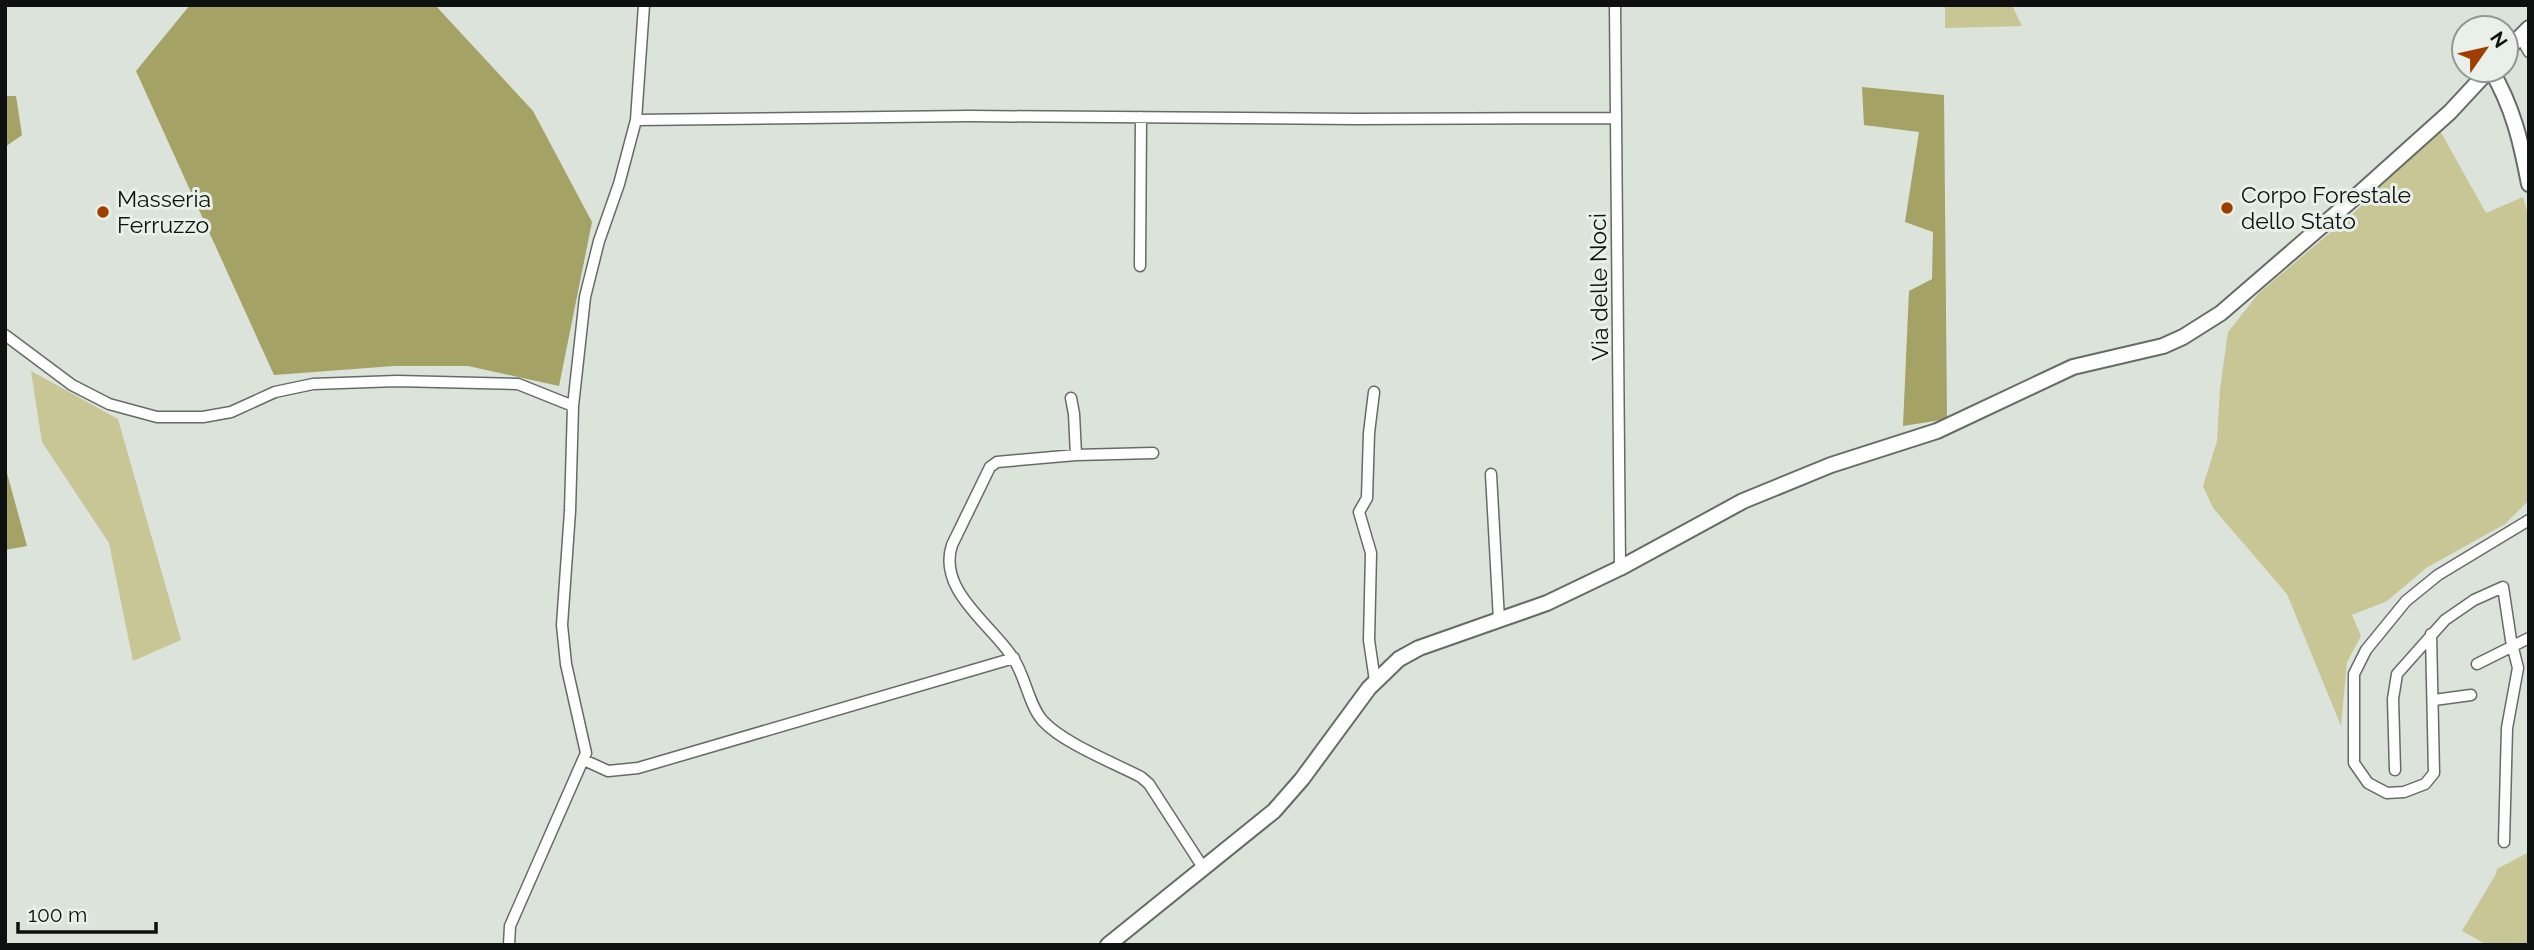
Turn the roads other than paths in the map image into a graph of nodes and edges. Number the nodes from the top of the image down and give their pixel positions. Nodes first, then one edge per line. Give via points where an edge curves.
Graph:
1 (643, 5) edge
2 (1615, 5) edge
3 (2524, 32) edge
4 (2529, 52) edge
5 (2477, 84) edge
6 (2499, 84) edge
7 (1141, 117) junction
8 (1616, 118) junction
9 (636, 120) junction
10 (2529, 184) edge
11 (1140, 265) dead end
12 (5, 335) edge
13 (1374, 392) dead end
14 (1071, 398) dead end
15 (573, 406) junction
16 (1153, 453) dead end
17 (1076, 455) junction
18 (1491, 474) dead end
19 (2529, 520) edge
20 (1620, 568) junction
21 (1499, 620) junction
22 (2431, 634) junction
23 (2529, 638) edge
24 (2512, 646) junction
25 (1014, 658) junction
26 (2477, 664) dead end
27 (1375, 681) junction
28 (2471, 695) dead end
29 (2434, 700) junction
30 (584, 760) junction
31 (2395, 770) dead end
32 (2504, 842) dead end
33 (1204, 869) junction
34 (509, 945) edge
35 (1108, 945) edge

1 - 9 street
2 - 8 street, Via delle Noci
3 - 4 street
5 - 20 main road via 2203,327 2163,346 2073,367 1937,430 1755,496
6 - 10 main road via 2522,146
7 - 8 street
7 - 9 street
7 - 11 street
8 - 20 street, Via delle Noci
9 - 15 street via 586,298
12 - 15 street via 72,385 109,404 157,416 231,412 275,392 313,384 397,381 517,384
13 - 27 street via 1367,498 1359,512 1371,553 1369,640
14 - 17 street
15 - 30 street via 562,625
16 - 17 street
17 - 25 street via 997,462 990,467 948,555 948,570 960,593
18 - 21 street
19 - 29 street via 2406,601 2366,650 2354,674 2354,763 2368,783 2387,793 2404,792 2434,773
20 - 21 main road
21 - 27 main road via 1419,648
22 - 24 street via 2464,607 2503,587
22 - 29 street
22 - 31 street via 2397,674
23 - 24 street
24 - 26 street
24 - 32 street via 2518,668 2507,728
25 - 30 street via 638,768 608,771
25 - 33 street via 1042,720 1062,737 1149,784
27 - 33 main road via 1293,791
28 - 29 street
30 - 34 street via 510,926
33 - 35 main road

